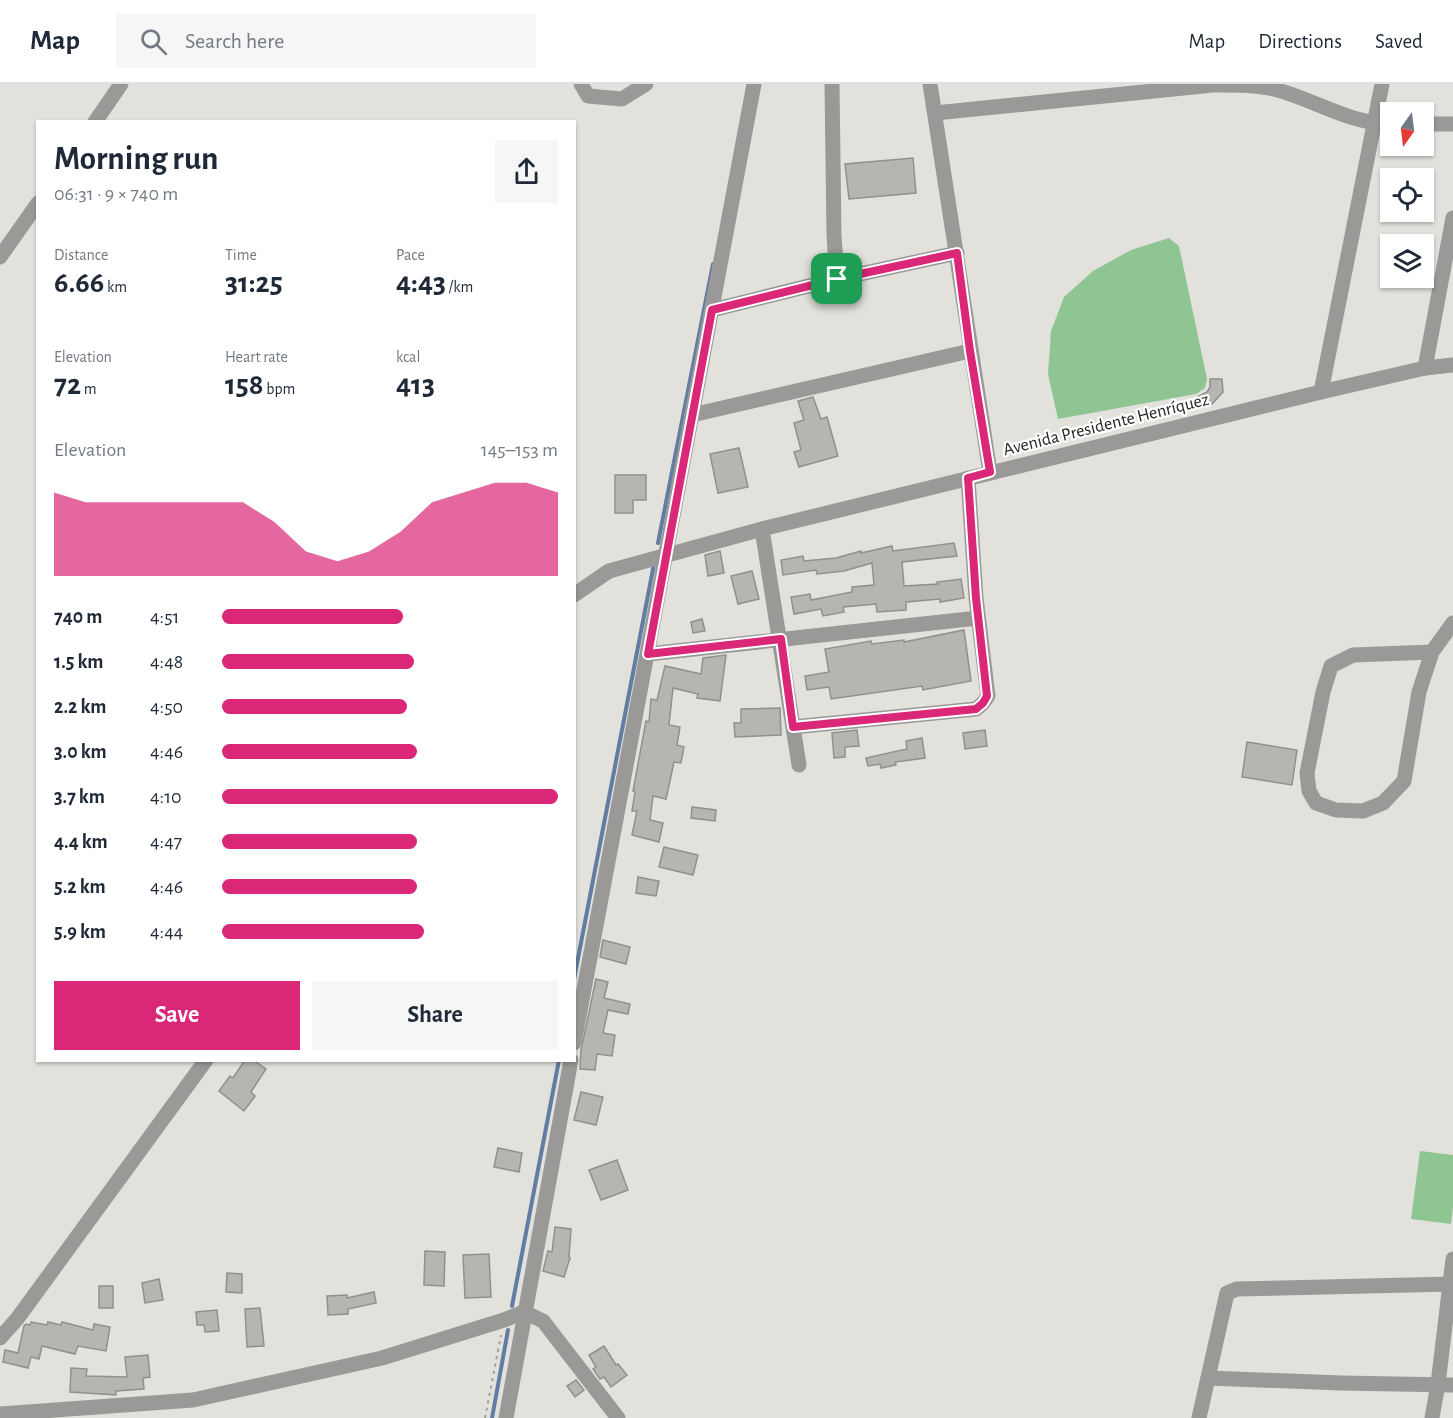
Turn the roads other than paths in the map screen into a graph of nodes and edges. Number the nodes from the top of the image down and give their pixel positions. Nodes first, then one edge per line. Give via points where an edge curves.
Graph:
1 (121, 84) edge
2 (581, 84) edge
3 (646, 84) edge
4 (754, 84) edge
5 (832, 84) edge
6 (930, 84) edge
7 (1382, 84) edge
8 (935, 113) junction
9 (96, 120) edge
10 (1373, 124) junction
11 (1380, 124) edge
12 (1434, 124) edge
13 (1453, 124) edge
14 (36, 206) edge
15 (1453, 218) edge
16 (957, 253) junction
17 (0, 257) edge
18 (1449, 266) edge
19 (837, 279) junction
20 (712, 310) junction
21 (970, 351) junction
22 (1453, 364) edge
23 (1425, 368) junction
24 (1321, 392) junction
25 (692, 415) junction
26 (990, 472) junction
27 (968, 478) junction
28 (762, 529) junction
29 (665, 555) junction
30 (576, 594) edge
31 (978, 618) junction
32 (1453, 623) edge
33 (781, 639) junction
34 (1432, 652) junction
35 (648, 654) junction
36 (793, 727) junction
37 (799, 765) dead end
38 (576, 1032) edge
39 (205, 1062) edge
40 (571, 1062) edge
41 (1453, 1259) edge
42 (1451, 1284) edge
43 (524, 1312) junction
44 (0, 1338) edge
45 (1208, 1378) junction
46 (1446, 1384) edge
47 (0, 1414) edge
48 (506, 1418) edge
49 (618, 1418) edge
50 (1199, 1418) edge
51 (1432, 1418) edge

1 - 9 street
2 - 3 street via 588,96 622,99
4 - 20 street
5 - 19 street
6 - 8 street
7 - 10 street
8 - 10 street via 1246,85 1273,89
8 - 16 street
10 - 11 street
10 - 24 street
12 - 13 street
14 - 17 street
15 - 18 street
16 - 19 street
16 - 21 street
18 - 23 street
19 - 20 street
20 - 25 street
21 - 25 street
21 - 26 street
22 - 23 street, Avenida Presidente Henríquez
23 - 24 street, Avenida Presidente Henríquez
24 - 26 street, Avenida Presidente Henríquez
25 - 29 street
26 - 27 street, Avenida Presidente Henríquez
27 - 28 street, Avenida Presidente Henríquez
27 - 31 street
28 - 29 street, Avenida Presidente Henríquez
28 - 33 street
29 - 30 street, Avenida Presidente Henríquez via 609,571
29 - 35 street
31 - 33 street
31 - 36 street via 987,696 976,709
32 - 34 street
33 - 35 street
33 - 36 street
34 - 34 street via 1353,655 1331,666 1307,773 1309,791 1316,803 1336,810 1363,811 1383,803 1404,781 1419,692
35 - 38 street
36 - 37 street
39 - 44 street
40 - 43 street
41 - 42 street
42 - 45 street via 1236,1288 1227,1293 1224,1301
42 - 46 street
43 - 47 street via 382,1358 193,1400
43 - 48 street
43 - 49 street via 543,1321
45 - 46 street
45 - 50 street
46 - 51 street

